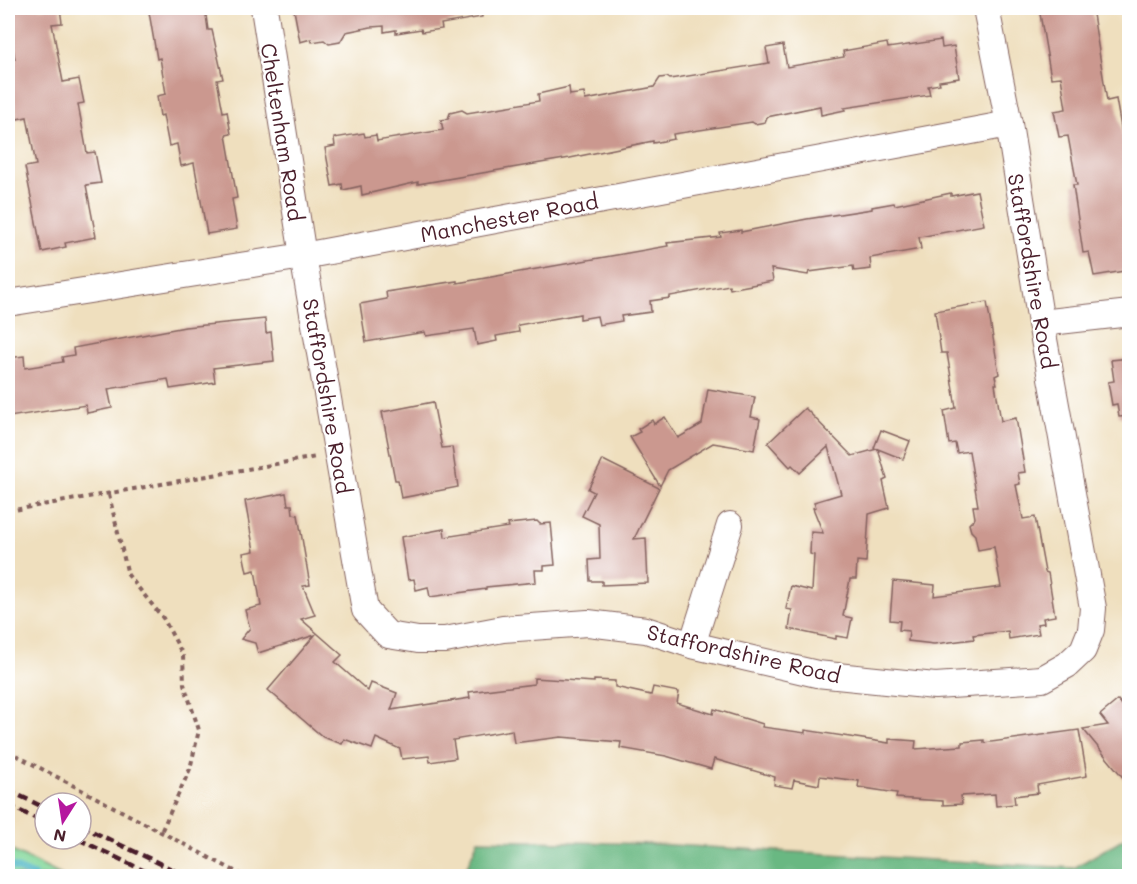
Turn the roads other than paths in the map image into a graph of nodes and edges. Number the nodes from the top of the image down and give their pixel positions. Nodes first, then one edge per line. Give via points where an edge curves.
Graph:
1 (264, 8) edge
2 (986, 8) edge
3 (1009, 124) junction
4 (303, 256) junction
5 (8, 303) edge
6 (1130, 313) edge
7 (1041, 323) junction
8 (730, 525) dead end
9 (692, 645) junction

1 - 4 street, Cheltenham Road
2 - 3 street, Staffordshire Road
3 - 4 street, Manchester Road
3 - 7 street, Staffordshire Road
4 - 5 street, Manchester Road
4 - 9 street, Staffordshire Road via 365,610 388,635 445,640 503,629 588,623 646,630
6 - 7 street
7 - 9 street, Staffordshire Road via 1093,608 1091,630 1083,650 1067,665 1042,679 935,686 817,674
8 - 9 street

